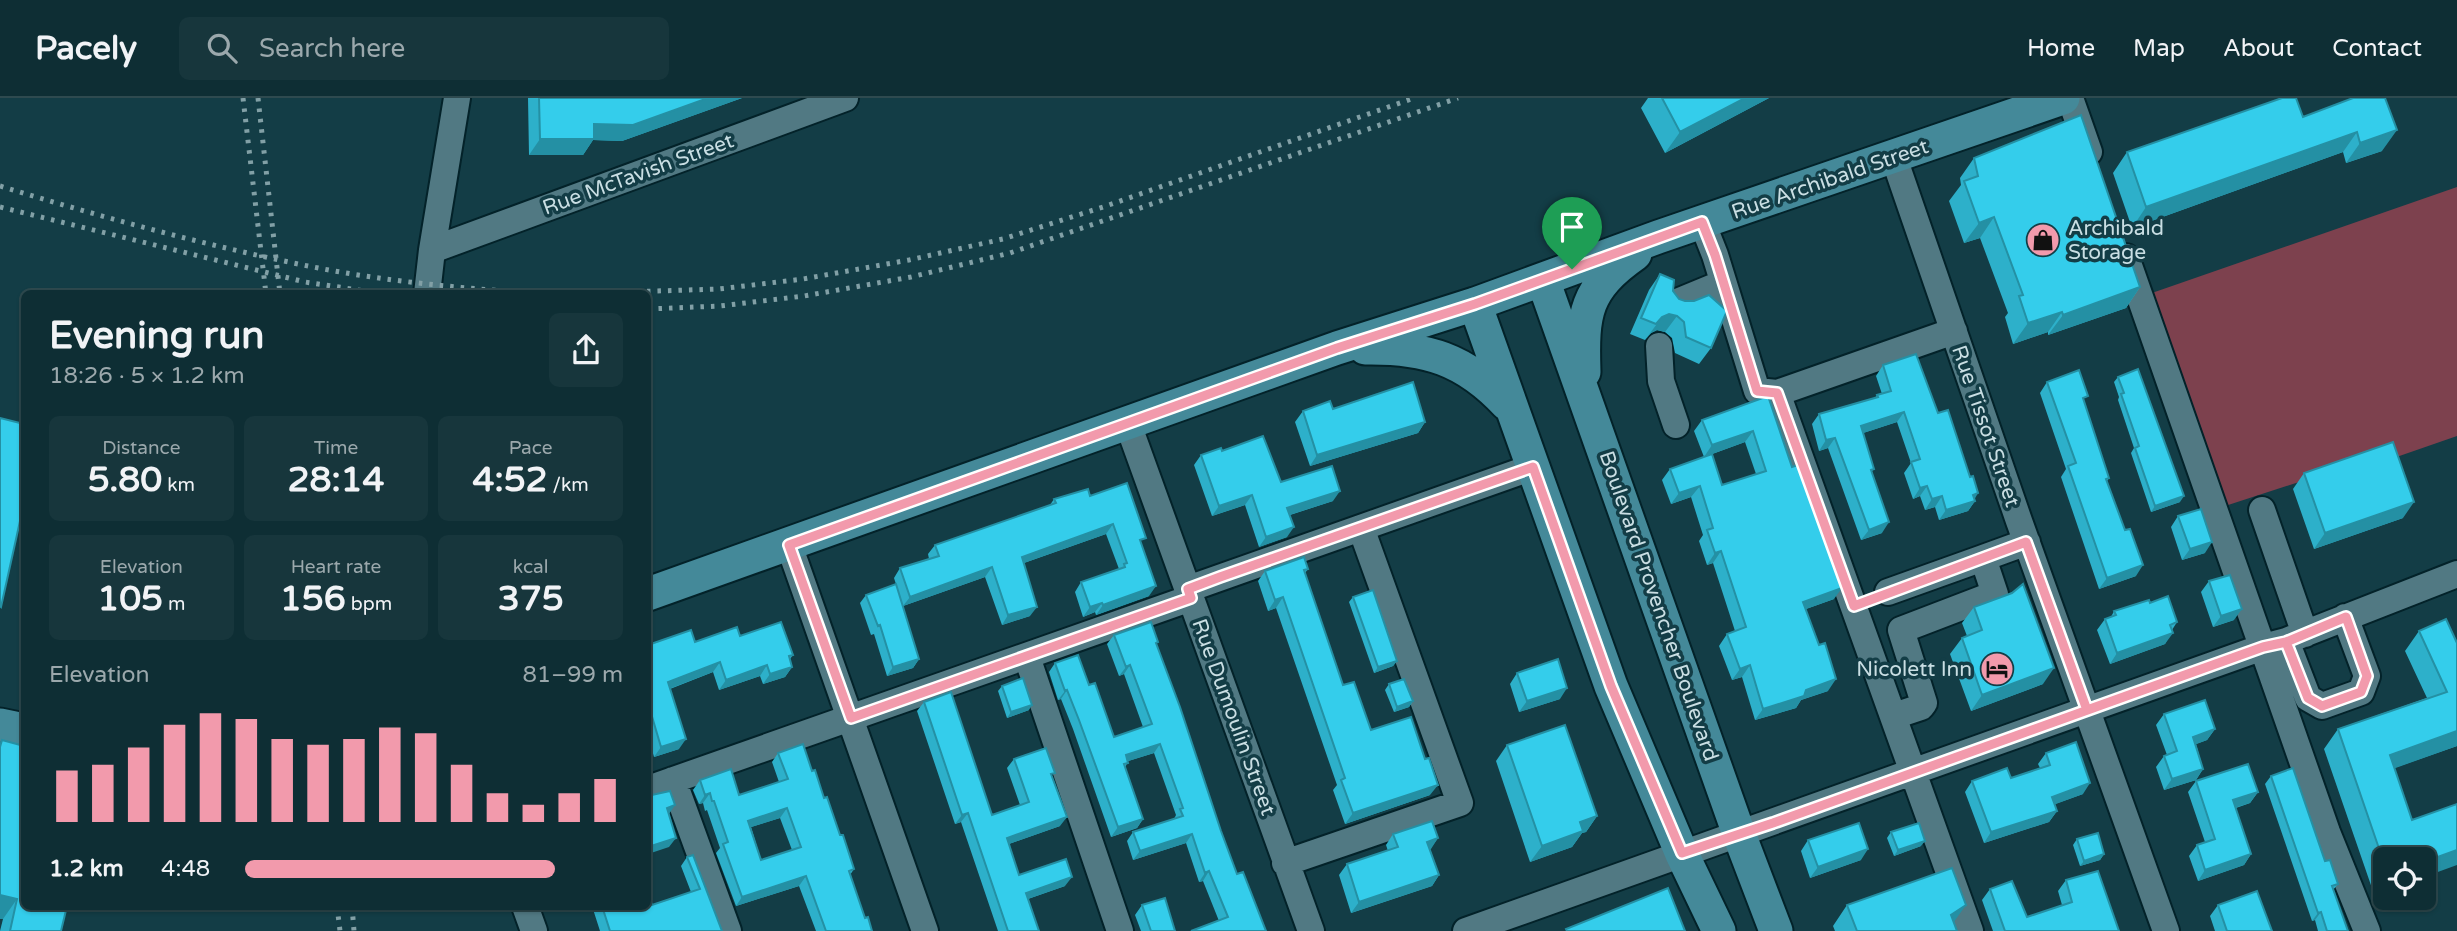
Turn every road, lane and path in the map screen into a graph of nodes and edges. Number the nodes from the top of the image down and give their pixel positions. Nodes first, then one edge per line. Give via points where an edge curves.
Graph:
1 (457, 98) edge
2 (845, 98) edge
3 (2063, 98) edge
4 (2070, 98) edge
5 (1894, 158) junction
6 (2098, 178) edge
7 (1702, 222) junction
8 (2116, 230) edge
9 (1658, 237) junction
10 (432, 250) junction
11 (1543, 280) junction
12 (1723, 283) junction
13 (427, 290) edge
14 (1677, 302) edge
15 (1475, 304) junction
16 (1954, 331) junction
17 (1659, 346) dead end
18 (1337, 348) junction
19 (1584, 392) junction
20 (1777, 393) junction
21 (1514, 411) junction
22 (1128, 424) junction
23 (1676, 425) dead end
24 (1533, 467) junction
25 (2262, 510) dead end
26 (1361, 528) junction
27 (2026, 542) junction
28 (789, 545) junction
29 (1983, 558) junction
30 (2457, 574) edge
31 (1888, 592) junction
32 (651, 593) edge
33 (1190, 593) junction
34 (1854, 606) junction
35 (2346, 617) junction
36 (1901, 630) junction
37 (2285, 641) junction
38 (1027, 657) junction
39 (2087, 710) junction
40 (1894, 716) junction
41 (851, 718) junction
42 (0, 726) edge
43 (21, 730) edge
44 (1914, 772) junction
45 (673, 780) junction
46 (651, 788) edge
47 (1739, 834) junction
48 (1682, 853) junction
49 (1285, 863) junction
50 (526, 910) edge
51 (1511, 924) edge
52 (534, 931) edge
53 (728, 931) edge
54 (925, 931) edge
55 (1119, 931) edge
56 (1311, 931) edge
57 (1466, 931) edge
58 (1719, 931) edge
59 (1776, 931) edge
60 (1970, 931) edge
61 (2166, 931) edge
62 (2367, 931) edge

1 - 10 street
2 - 10 street, Rue McTavish Street
3 - 5 main road, Rue Archibald Street
4 - 6 street
5 - 7 main road, Rue Archibald Street
5 - 16 street, Rue Tissot Street
7 - 9 main road, Rue Archibald Street
7 - 12 street
8 - 37 street via 2250,618
9 - 11 main road, Rue Archibald Street
9 - 19 main road via 1612,270 1595,292 1584,330
10 - 13 street
11 - 15 main road, Rue Archibald Street
11 - 19 main road, Boulevard Provencher Boulevard
12 - 14 street
12 - 20 street via 1757,391
15 - 18 main road, Rue Archibald Street
15 - 21 main road
16 - 20 street
16 - 27 street, Rue Tissot Street
17 - 23 street via 1661,381
18 - 21 main road via 1396,348 1439,356 1481,379
18 - 22 main road, Rue Archibald Street
19 - 47 main road, Boulevard Provencher Boulevard
20 - 34 street
21 - 24 main road
22 - 28 main road, Rue Archibald Street
22 - 33 street, Rue Dumoulin Street
24 - 26 street
24 - 48 main road via 1611,686
25 - 37 street
26 - 33 street
26 - 49 street via 1460,803
27 - 29 street
27 - 39 street, Rue Tissot Street
28 - 32 main road, Rue Archibald Street
28 - 41 street
29 - 31 street
29 - 36 street via 1995,594
30 - 35 street
31 - 34 street
31 - 36 street
33 - 38 street
33 - 49 street, Rue Dumoulin Street
34 - 40 street
35 - 37 street
35 - 37 street via 2367,676 2361,692 2322,706 2308,698
36 - 40 street via 1924,704
37 - 39 street
37 - 62 street via 2327,832
38 - 41 street
38 - 55 street
39 - 44 street
39 - 61 street, Rue Tissot Street
40 - 44 street
41 - 45 street
41 - 54 street
42 - 43 main road
44 - 47 street
44 - 60 street
45 - 46 street
45 - 53 street
47 - 48 street
47 - 59 main road, Boulevard Provencher Boulevard
48 - 51 street
48 - 58 main road
49 - 56 street, Rue Dumoulin Street
50 - 52 street
51 - 57 street

